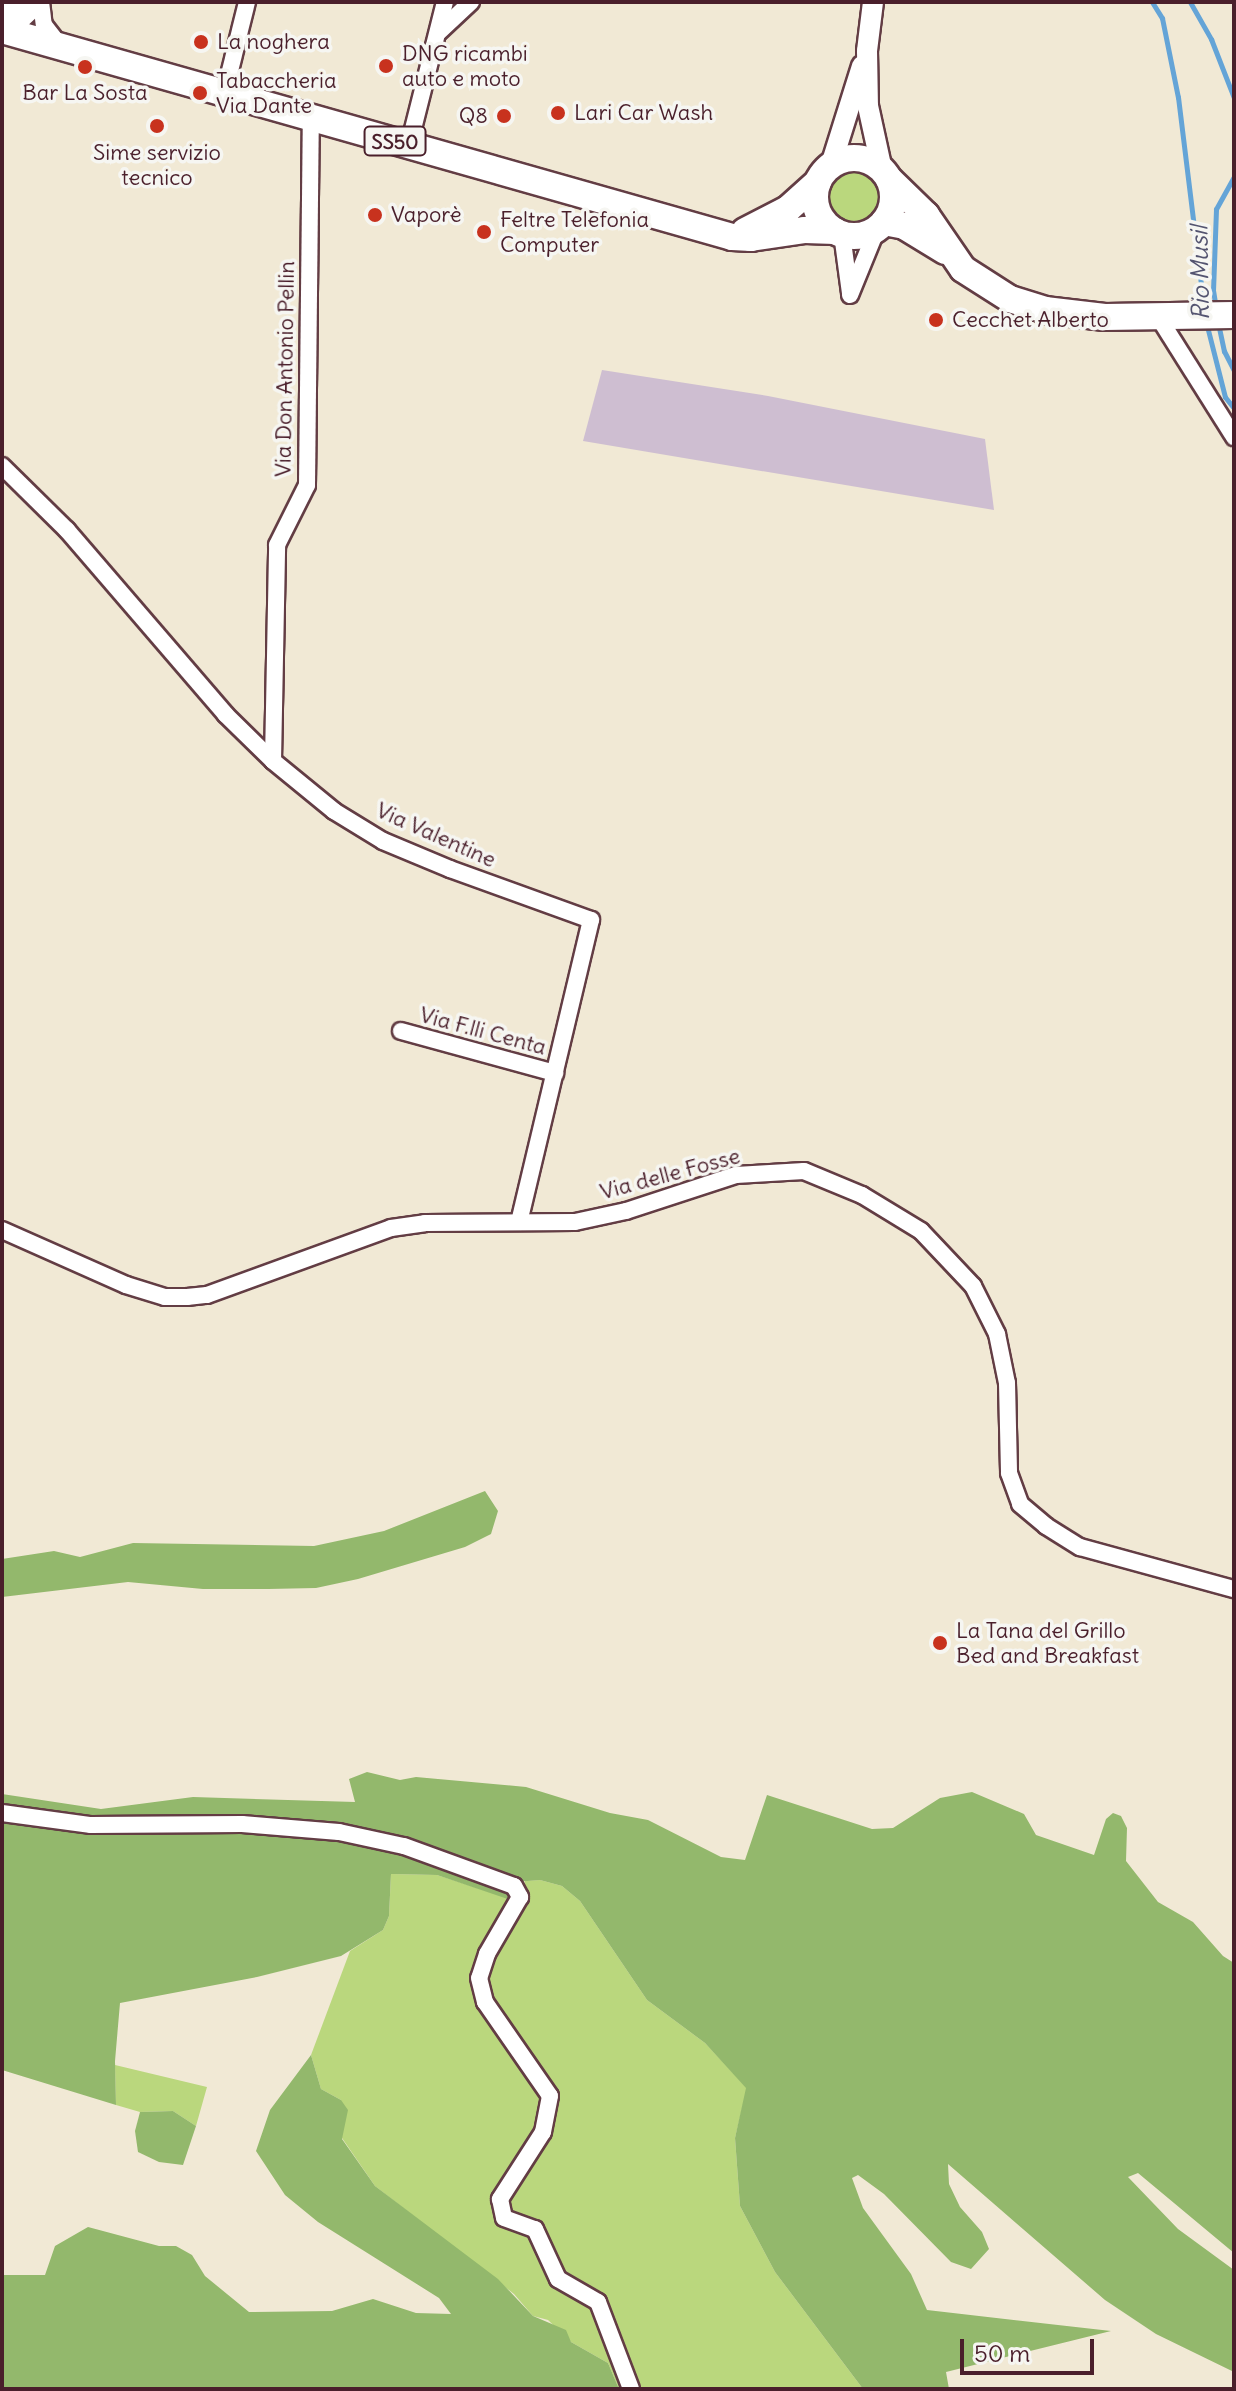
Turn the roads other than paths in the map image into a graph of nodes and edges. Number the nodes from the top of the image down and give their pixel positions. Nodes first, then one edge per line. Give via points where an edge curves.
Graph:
1 (25, 2) edge
2 (41, 2) edge
3 (247, 2) edge
4 (445, 2) edge
5 (471, 2) edge
6 (873, 2) edge
7 (2, 13) edge
8 (2, 28) edge
9 (437, 34) junction
10 (59, 44) junction
11 (867, 51) junction
12 (225, 91) junction
13 (311, 116) junction
14 (409, 145) junction
15 (824, 173) junction
16 (886, 174) junction
17 (881, 225) junction
18 (839, 233) junction
19 (732, 237) junction
20 (953, 257) junction
21 (1228, 316) edge
22 (1170, 318) junction
23 (1234, 437) edge
24 (2, 466) edge
25 (273, 761) junction
26 (401, 1031) dead end
27 (555, 1073) junction
28 (519, 1222) junction
29 (2, 1230) edge
30 (1234, 1589) edge
31 (2, 1813) edge
32 (631, 2389) edge

1 - 7 street
2 - 8 street via 22,20
2 - 10 street via 44,25
3 - 12 street
4 - 9 street
5 - 9 street
6 - 11 street
8 - 10 main road, SS50
9 - 14 street
10 - 12 main road, SS50
11 - 15 street
11 - 16 street via 868,106
12 - 13 main road, SS50
13 - 14 main road, SS50
13 - 25 street, Via Don Antonio Pellin via 307,485 277,545
14 - 19 main road, SS50
15 - 16 main road, SS50 via 852,158
15 - 18 main road via 817,210
15 - 19 main road via 788,209
16 - 17 main road via 893,201
16 - 20 main road, SS50 via 926,215
17 - 18 main road, SS50 via 857,236
17 - 18 street via 850,295
17 - 20 main road, SS50 via 922,235
18 - 19 main road, SS50 via 805,230
20 - 22 main road, SS50 via 989,289 1034,307
21 - 22 main road, SS50
22 - 23 street
24 - 25 street, Via Valentine via 67,530 225,714
25 - 27 street, Via Valentine via 334,811 383,841 591,920
26 - 27 street, Via F.lli Centa
27 - 28 street, Via Valentine
28 - 29 street, Via delle Fosse via 391,1228 207,1295 187,1297 165,1297 126,1285
28 - 30 street, Via delle Fosse via 575,1222 626,1211 736,1175 804,1171 862,1195 921,1231 973,1286 997,1334 1007,1383 1009,1473 1020,1504 1080,1547
31 - 32 street via 91,1825 242,1824 339,1832 404,1846 514,1886 520,1897 479,1978 485,2002 550,2096 543,2132 500,2199 504,2218 535,2229 558,2279 598,2302

